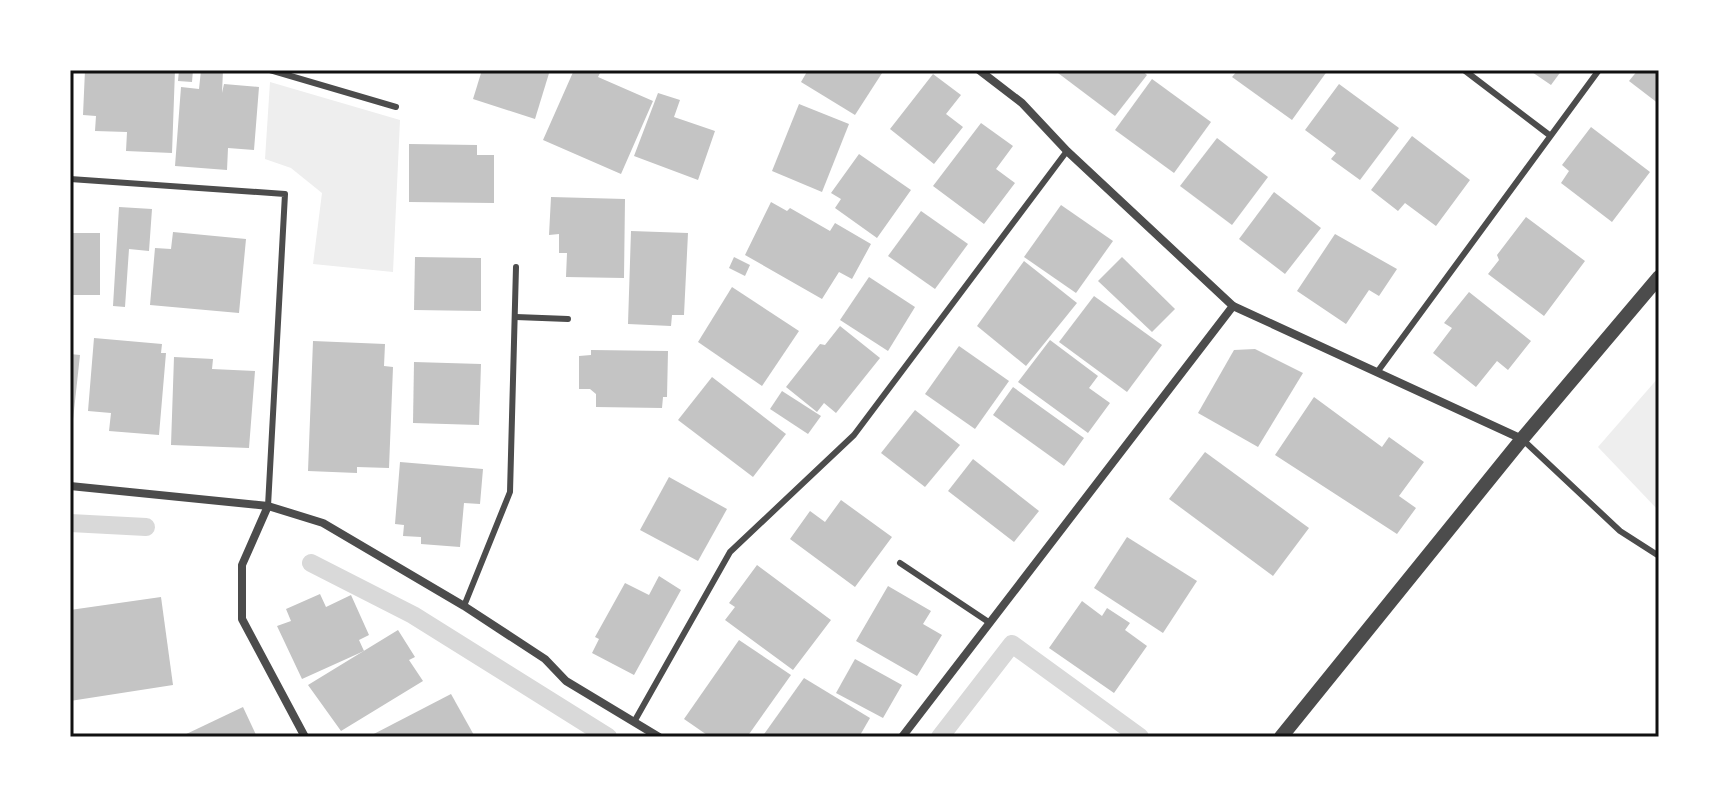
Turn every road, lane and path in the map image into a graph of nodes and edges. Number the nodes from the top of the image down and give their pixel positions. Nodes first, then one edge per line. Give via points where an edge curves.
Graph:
1 (270, 70) edge
2 (979, 70) edge
3 (1464, 70) edge
4 (1599, 70) edge
5 (396, 107) dead end
6 (1548, 134) junction
7 (1067, 151) junction
8 (70, 179) edge
9 (516, 267) dead end
10 (1659, 277) edge
11 (1233, 306) junction
12 (516, 317) junction
13 (568, 319) dead end
14 (1378, 371) junction
15 (1522, 439) junction
16 (70, 486) edge
17 (268, 506) junction
18 (1659, 556) edge
19 (900, 563) dead end
20 (464, 606) junction
21 (990, 623) junction
22 (634, 722) junction
23 (1284, 736) edge
24 (305, 737) edge
25 (659, 737) edge
26 (902, 737) edge

1 - 5 lane
2 - 7 street via 1022,103
3 - 6 lane
4 - 6 lane
6 - 14 lane
7 - 11 street
7 - 22 lane via 854,435 730,552
8 - 17 lane via 285,194
9 - 12 lane
10 - 15 street
11 - 14 street
11 - 21 street
12 - 13 lane
12 - 20 lane via 510,492
14 - 15 street
15 - 18 lane via 1620,531
15 - 23 street
16 - 17 street
17 - 20 street via 323,523
17 - 24 street via 242,565 242,619
19 - 21 lane
20 - 22 street via 545,659 566,681
21 - 26 street
22 - 25 street

